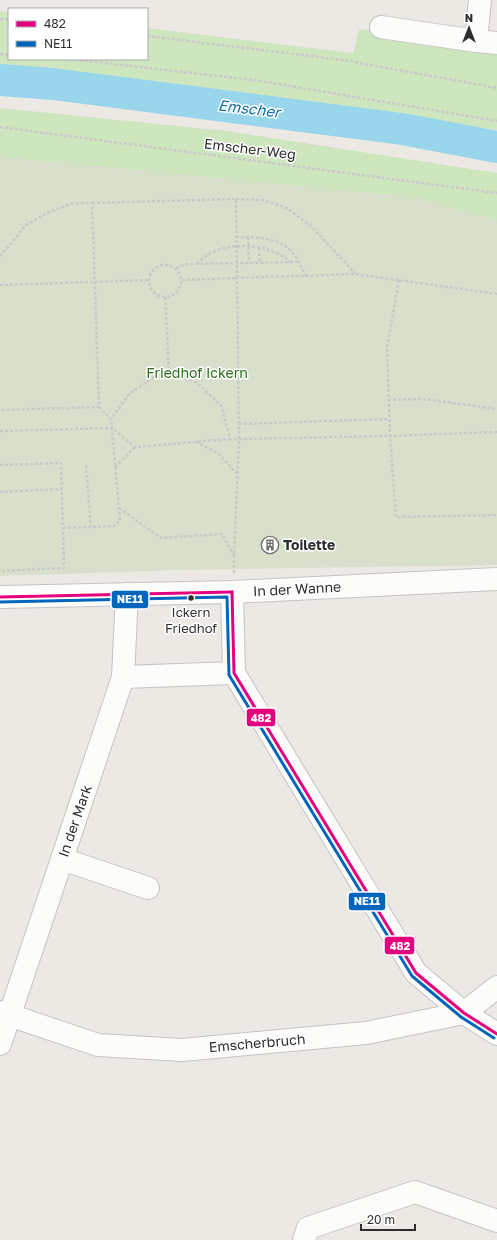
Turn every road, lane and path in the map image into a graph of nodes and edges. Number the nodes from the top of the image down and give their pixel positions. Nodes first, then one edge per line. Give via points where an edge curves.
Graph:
1 (480, 0) edge
2 (381, 27) dead end
3 (148, 36) edge
4 (487, 42) edge
5 (79, 60) edge
6 (497, 88) edge
7 (497, 120) edge
8 (0, 127) edge
9 (497, 193) edge
10 (236, 199) junction
11 (92, 203) junction
12 (236, 237) junction
13 (248, 237) junction
14 (237, 246) junction
15 (259, 248) junction
16 (0, 256) edge
17 (290, 262) junction
18 (298, 262) junction
19 (250, 263) junction
20 (260, 263) junction
21 (196, 264) junction
22 (176, 268) junction
23 (355, 274) junction
24 (306, 276) junction
25 (237, 278) junction
26 (149, 280) junction
27 (182, 280) junction
28 (399, 280) junction
29 (96, 282) junction
30 (0, 285) edge
31 (497, 294) edge
32 (165, 297) junction
33 (169, 373) junction
34 (388, 400) junction
35 (99, 407) junction
36 (497, 409) edge
37 (0, 410) edge
38 (111, 419) junction
39 (389, 419) junction
40 (238, 424) junction
41 (112, 428) junction
42 (0, 431) edge
43 (497, 432) edge
44 (390, 436) junction
45 (230, 439) junction
46 (239, 439) junction
47 (196, 442) junction
48 (135, 447) junction
49 (0, 465) edge
50 (86, 465) dead end
51 (115, 467) junction
52 (237, 475) junction
53 (62, 490) junction
54 (0, 492) edge
55 (119, 508) junction
56 (497, 515) edge
57 (91, 527) junction
58 (63, 528) junction
59 (0, 571) edge
60 (497, 578) edge
61 (232, 592) junction
62 (127, 594) junction
63 (0, 597) edge
64 (234, 673) junction
65 (124, 677) junction
66 (62, 860) junction
67 (148, 888) dead end
68 (497, 987) edge
69 (464, 1013) junction
70 (5, 1014) edge
71 (497, 1034) edge
72 (0, 1044) edge
73 (497, 1221) edge
74 (304, 1240) edge

1 - 4 street
2 - 4 street
3 - 6 path via 343,60
5 - 7 path via 261,81
8 - 9 path, Emscher-Weg
10 - 11 path
10 - 12 path
10 - 23 path via 262,200 287,208 312,227
11 - 16 path via 73,204 49,212 26,225
11 - 29 path
12 - 13 path
12 - 14 path
13 - 18 path via 281,243 294,254
13 - 19 path
14 - 15 path
14 - 21 path via 212,252
14 - 25 path
15 - 17 path via 287,258
15 - 20 path
17 - 18 path
17 - 20 path
18 - 24 path
19 - 20 path
19 - 21 path
21 - 22 path
22 - 26 path via 165,264 156,267 151,272
22 - 27 path
23 - 24 path
23 - 28 path
24 - 25 path
25 - 27 path
25 - 40 path
26 - 29 path
26 - 32 path via 153,291
27 - 32 path via 177,292
28 - 31 path
28 - 34 path via 387,347
29 - 30 path
29 - 35 path
32 - 33 path
33 - 38 path via 154,377 130,393
33 - 45 path via 196,382 221,405
34 - 36 path via 423,399
34 - 39 path
35 - 37 path
35 - 38 path
38 - 41 path
39 - 40 path
39 - 44 path
40 - 46 path
41 - 42 path
41 - 48 path
41 - 51 path
43 - 44 path
44 - 46 path
44 - 56 path via 396,517
45 - 46 path
45 - 47 path
46 - 52 path
47 - 48 path
47 - 52 path via 219,454
48 - 51 path
49 - 53 path via 61,463
50 - 57 path
51 - 55 path
52 - 55 path via 234,556 222,534 161,538
53 - 54 path
53 - 58 path
55 - 57 path via 120,520 115,526
57 - 58 path
58 - 59 path via 64,568
60 - 61 street, In der Wanne
61 - 62 street, In der Wanne
61 - 64 street
62 - 63 street, In der Wanne
62 - 65 street, In der Mark
64 - 65 street
64 - 69 street via 416,973
65 - 66 street, In der Mark
66 - 67 street
66 - 70 street, In der Mark
68 - 69 street, Emscherbruch
69 - 70 street, Emscherbruch via 366,1033 182,1050 98,1045
69 - 71 street
70 - 72 street, In der Mark
73 - 74 street via 415,1192 308,1228

